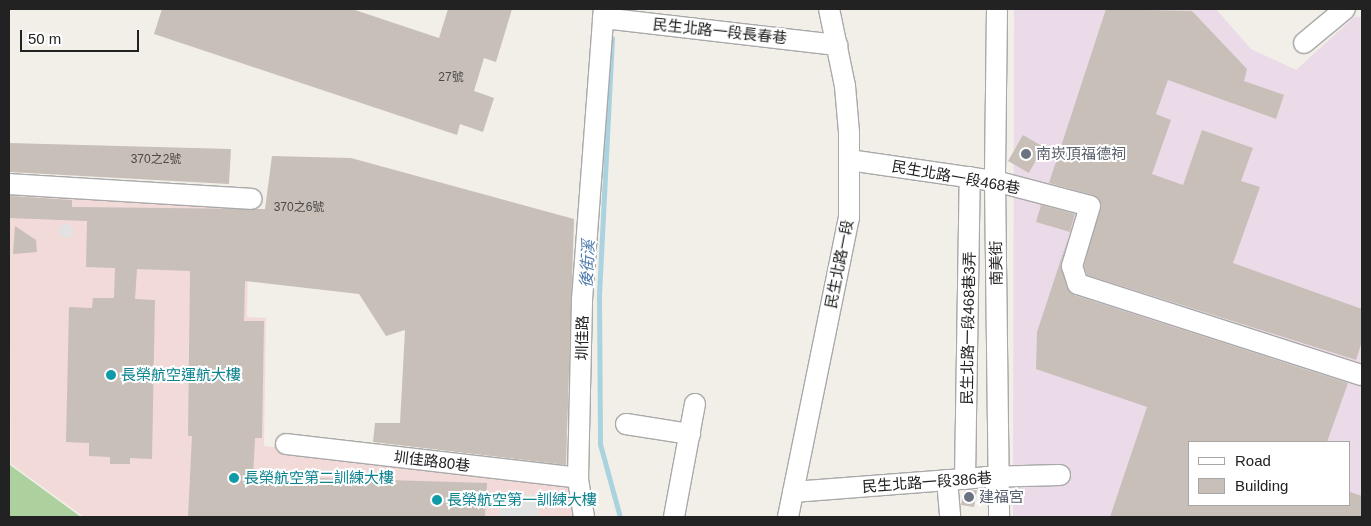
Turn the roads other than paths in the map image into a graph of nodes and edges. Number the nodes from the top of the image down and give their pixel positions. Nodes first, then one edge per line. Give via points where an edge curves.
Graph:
1 (829, 9) edge
2 (997, 9) edge
3 (1345, 9) edge
4 (609, 16) edge
5 (1304, 43) dead end
6 (837, 45) junction
7 (849, 160) junction
8 (970, 177) junction
9 (995, 181) junction
10 (9, 184) edge
11 (252, 199) dead end
12 (1362, 375) edge
13 (695, 404) dead end
14 (626, 424) dead end
15 (690, 434) junction
16 (286, 444) dead end
17 (1060, 475) dead end
18 (998, 477) junction
19 (578, 478) junction
20 (956, 479) junction
21 (793, 492) junction
22 (584, 517) edge
23 (674, 517) edge
24 (788, 517) edge
25 (950, 517) edge
26 (998, 517) edge

1 - 6 street, 民生北路一段
2 - 9 street, 南美街
3 - 5 street
4 - 6 street, 民生北路一段長春巷
4 - 19 street, 圳佳路 via 584,281
6 - 7 street, 民生北路一段 via 845,86
7 - 8 street, 民生北路一段468巷
7 - 21 street, 民生北路一段 via 849,218
8 - 9 street, 民生北路一段468巷
8 - 20 street, 民生北路一段468巷3弄
9 - 12 street, 民生北路一段468巷 via 1090,206 1072,266 1078,284
9 - 18 street, 南美街
10 - 11 street
13 - 15 street
14 - 15 street
15 - 23 street
16 - 19 street, 圳佳路80巷
17 - 18 street, 民生北路一段386巷
18 - 20 street, 民生北路一段386巷
18 - 26 street, 南美街
19 - 22 street, 圳佳路
20 - 21 street, 民生北路一段386巷
20 - 25 street, 民生北路一段468巷3弄
21 - 24 street, 民生北路一段

